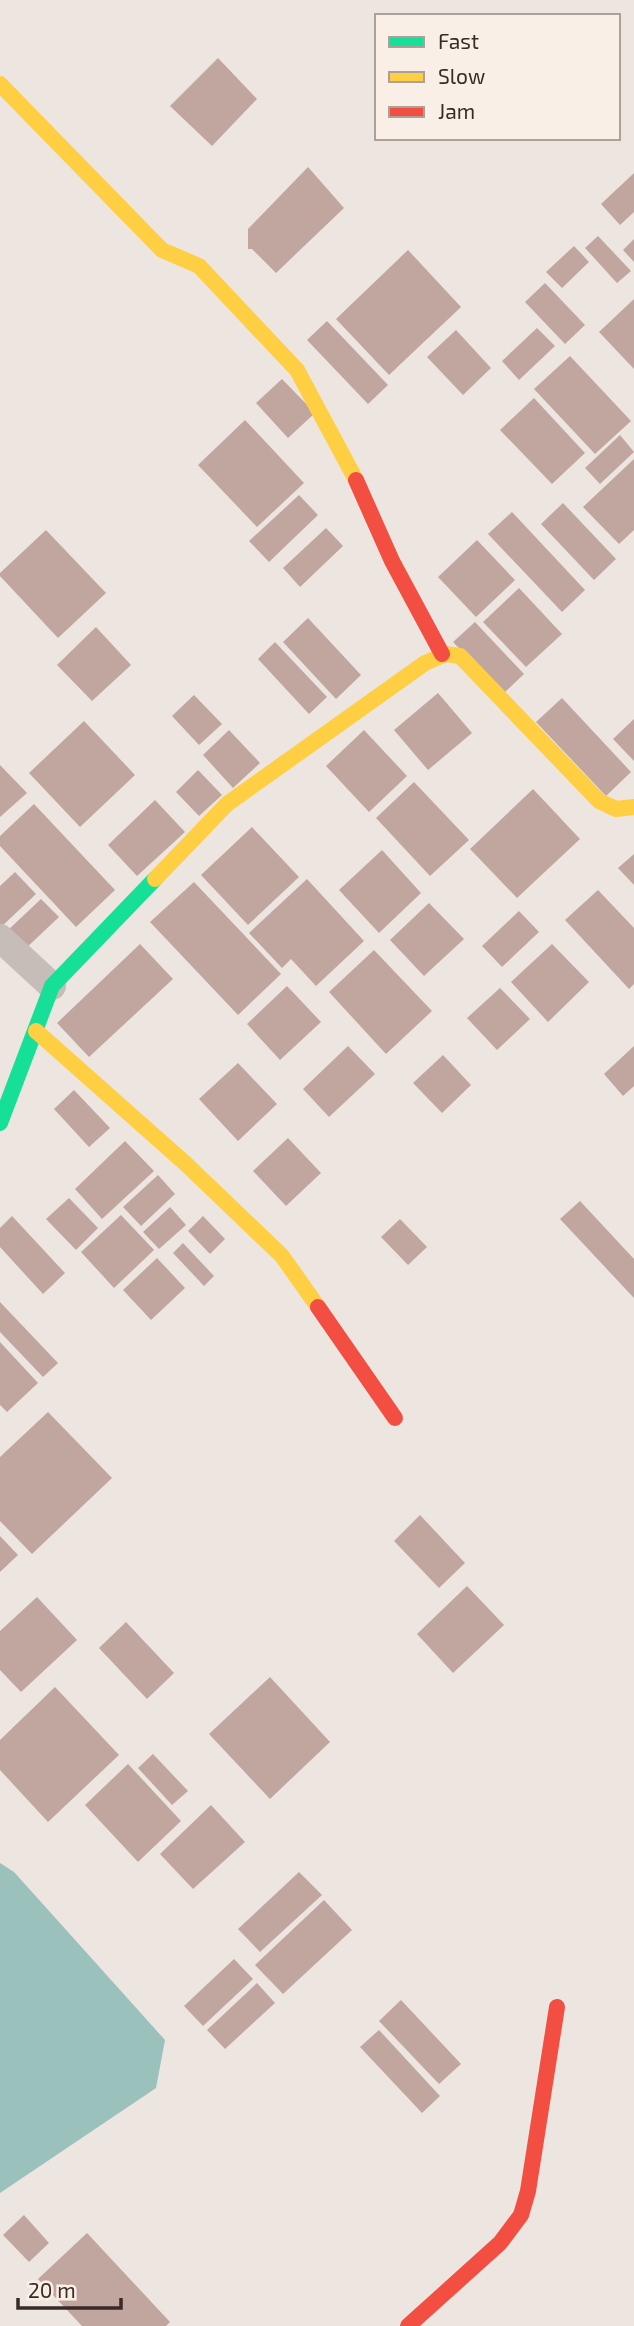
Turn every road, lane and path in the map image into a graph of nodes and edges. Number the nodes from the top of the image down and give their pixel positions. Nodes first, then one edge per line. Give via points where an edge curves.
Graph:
1 (0, 84) edge
2 (442, 654) junction
3 (634, 807) edge
4 (0, 938) edge
5 (52, 986) junction
6 (36, 1031) junction
7 (0, 1123) edge
8 (395, 1418) dead end
9 (557, 2007) dead end
10 (408, 2326) edge

1 - 2 street via 162,250 199,266 297,370
2 - 3 street via 460,656 599,801 624,812
2 - 5 street via 227,804
4 - 5 street
5 - 6 street
6 - 7 street
6 - 8 street via 282,1255
9 - 10 street via 521,2215 500,2243

